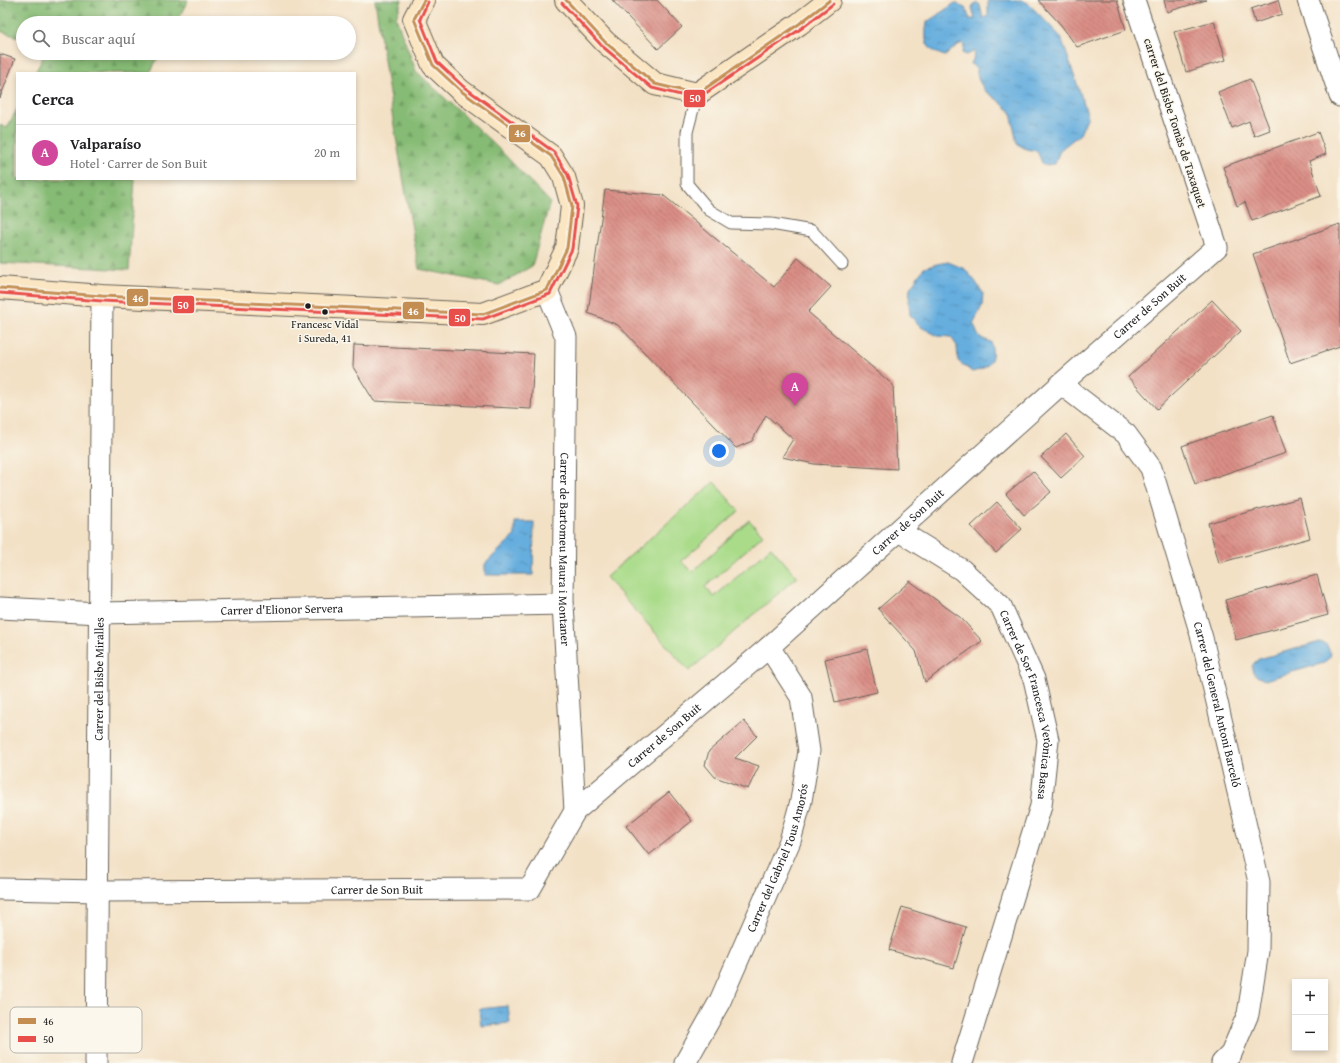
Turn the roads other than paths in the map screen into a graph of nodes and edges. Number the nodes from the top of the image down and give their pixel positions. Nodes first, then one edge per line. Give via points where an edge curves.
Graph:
1 (424, 0) edge
2 (566, 0) edge
3 (830, 0) edge
4 (1134, 0) edge
5 (1308, 0) edge
6 (697, 94) junction
7 (1340, 96) edge
8 (1217, 247) joint
9 (842, 264) dead end
10 (0, 288) edge
11 (547, 290) junction
12 (102, 296) junction
13 (1060, 384) junction
14 (899, 531) junction
15 (564, 604) junction
16 (0, 608) edge
17 (100, 613) junction
18 (769, 647) junction
19 (575, 811) junction
20 (0, 889) edge
21 (98, 891) junction
22 (97, 1007) edge
23 (96, 1053) edge
24 (96, 1063) edge
25 (685, 1063) edge
26 (962, 1063) edge
27 (1222, 1063) edge

1 - 11 street via 414,19 433,65 461,91 551,156 564,177 572,206 567,248
2 - 6 street via 605,42 655,84
3 - 6 street
4 - 8 street, carrer del Bisbe Tomàs de Taxaquet
5 - 7 street
6 - 9 lane via 687,132 687,184 709,210 731,223 771,224 812,231
8 - 13 street, Carrer de Son Buit
10 - 12 street
11 - 12 street via 484,314
11 - 15 street, Carrer de Bartomeu Maura i Montaner via 566,337
12 - 17 street, Carrer del Bisbe Miralles
13 - 14 street, Carrer de Son Buit
13 - 27 street, Carrer del General Antoni Barceló via 1126,434 1151,468 1202,638 1259,882 1258,951 1248,1014 1231,1054
14 - 18 street, Carrer de Son Buit
14 - 26 street, Carrer de Sor Francesca Verònica Bassa via 962,570 1001,606 1034,678 1048,740 1041,806
15 - 17 street, Carrer d'Elionor Servera
15 - 19 street, Carrer de Bartomeu Maura i Montaner
16 - 17 street, Carrer d'Elionor Servera
17 - 21 street, Carrer del Bisbe Miralles
18 - 19 street, Carrer de Son Buit
18 - 25 street, Carrer del Gabriel Tous Amorós via 801,697 809,751 801,801 790,841 720,1001
19 - 21 street, Carrer de Son Buit via 530,889
20 - 21 street, Carrer de Son Buit
21 - 22 street, Carrer del Bisbe Miralles
23 - 24 street, Carrer del Bisbe Miralles

